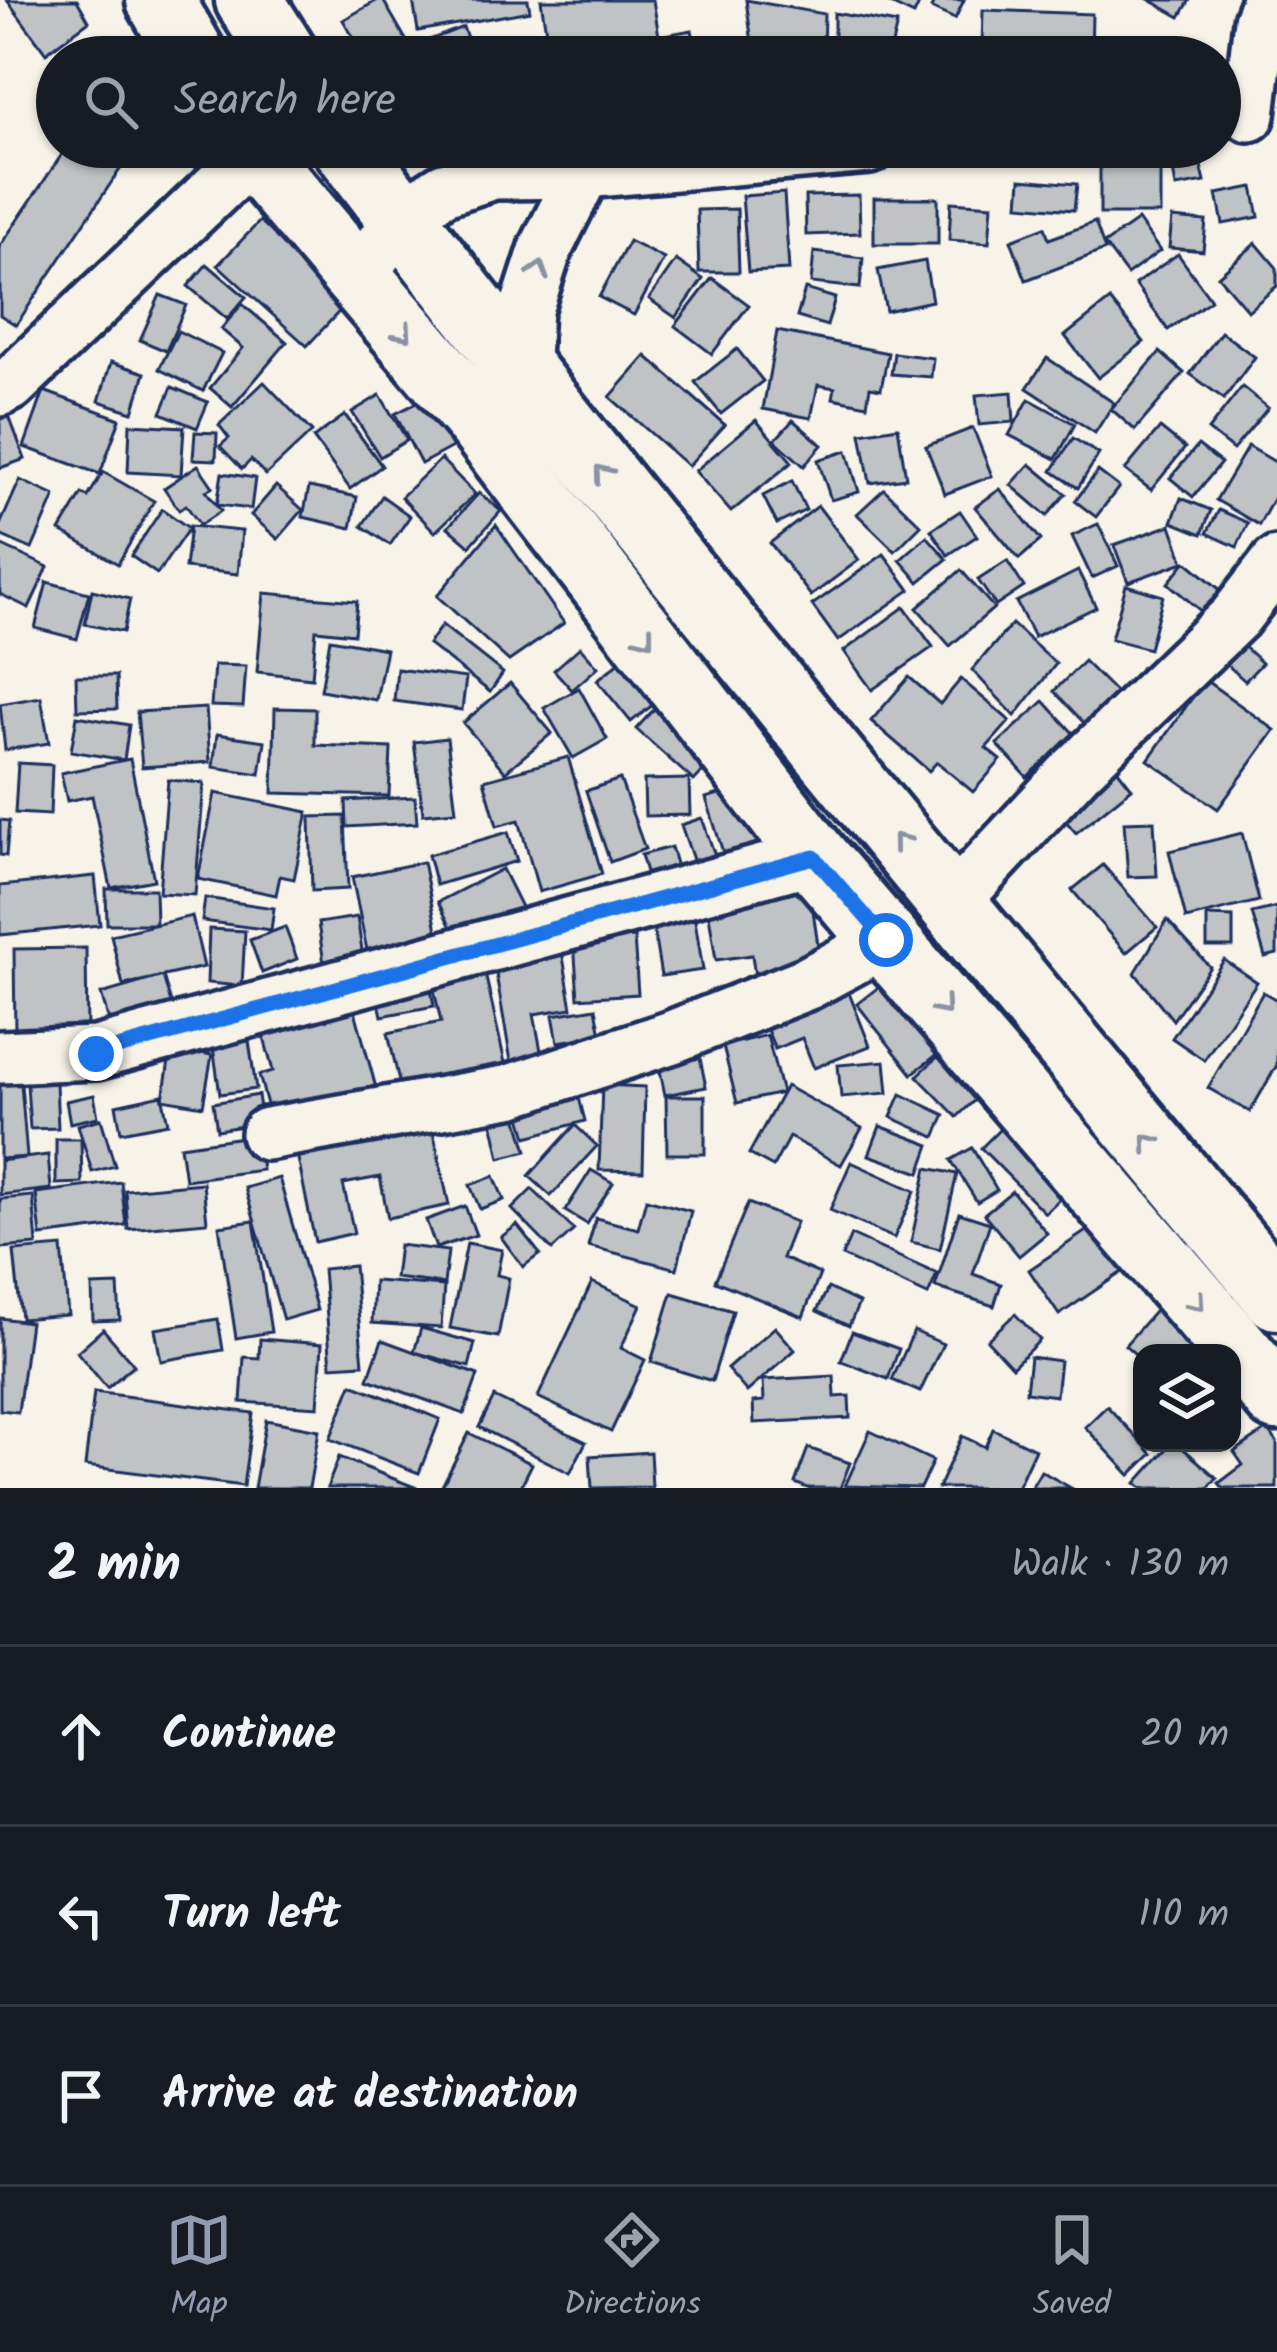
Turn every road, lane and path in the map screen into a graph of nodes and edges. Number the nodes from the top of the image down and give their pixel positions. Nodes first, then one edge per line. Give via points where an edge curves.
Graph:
1 (160, 0) edge
2 (249, 0) edge
3 (1268, 0) edge
4 (181, 36) edge
5 (272, 36) edge
6 (1249, 115) edge
7 (232, 168) edge
8 (263, 168) edge
9 (362, 168) edge
10 (629, 168) edge
11 (584, 172) junction
12 (400, 217) junction
13 (358, 279) junction
14 (522, 375) junction
15 (0, 390) edge
16 (1277, 562) edge
17 (814, 857) junction
18 (951, 904) junction
19 (886, 940) junction
20 (0, 1057) edge
21 (267, 1133) dead end
22 (1277, 1297) edge
23 (1277, 1397) edge

1 - 4 main road
2 - 5 main road
3 - 6 street
7 - 15 street
8 - 13 main road
9 - 12 main road
10 - 11 street
11 - 12 street via 493,173 444,189
14 -> 11 street via 526,310
12 - 13 street
12 - 14 main road
13 -> 17 main road via 474,415
18 -> 14 main road
16 - 18 street via 1235,617
17 - 19 main road
17 - 20 street via 96,1054
22 -> 18 main road
19 - 21 street via 808,983 510,1091
19 -> 23 main road

